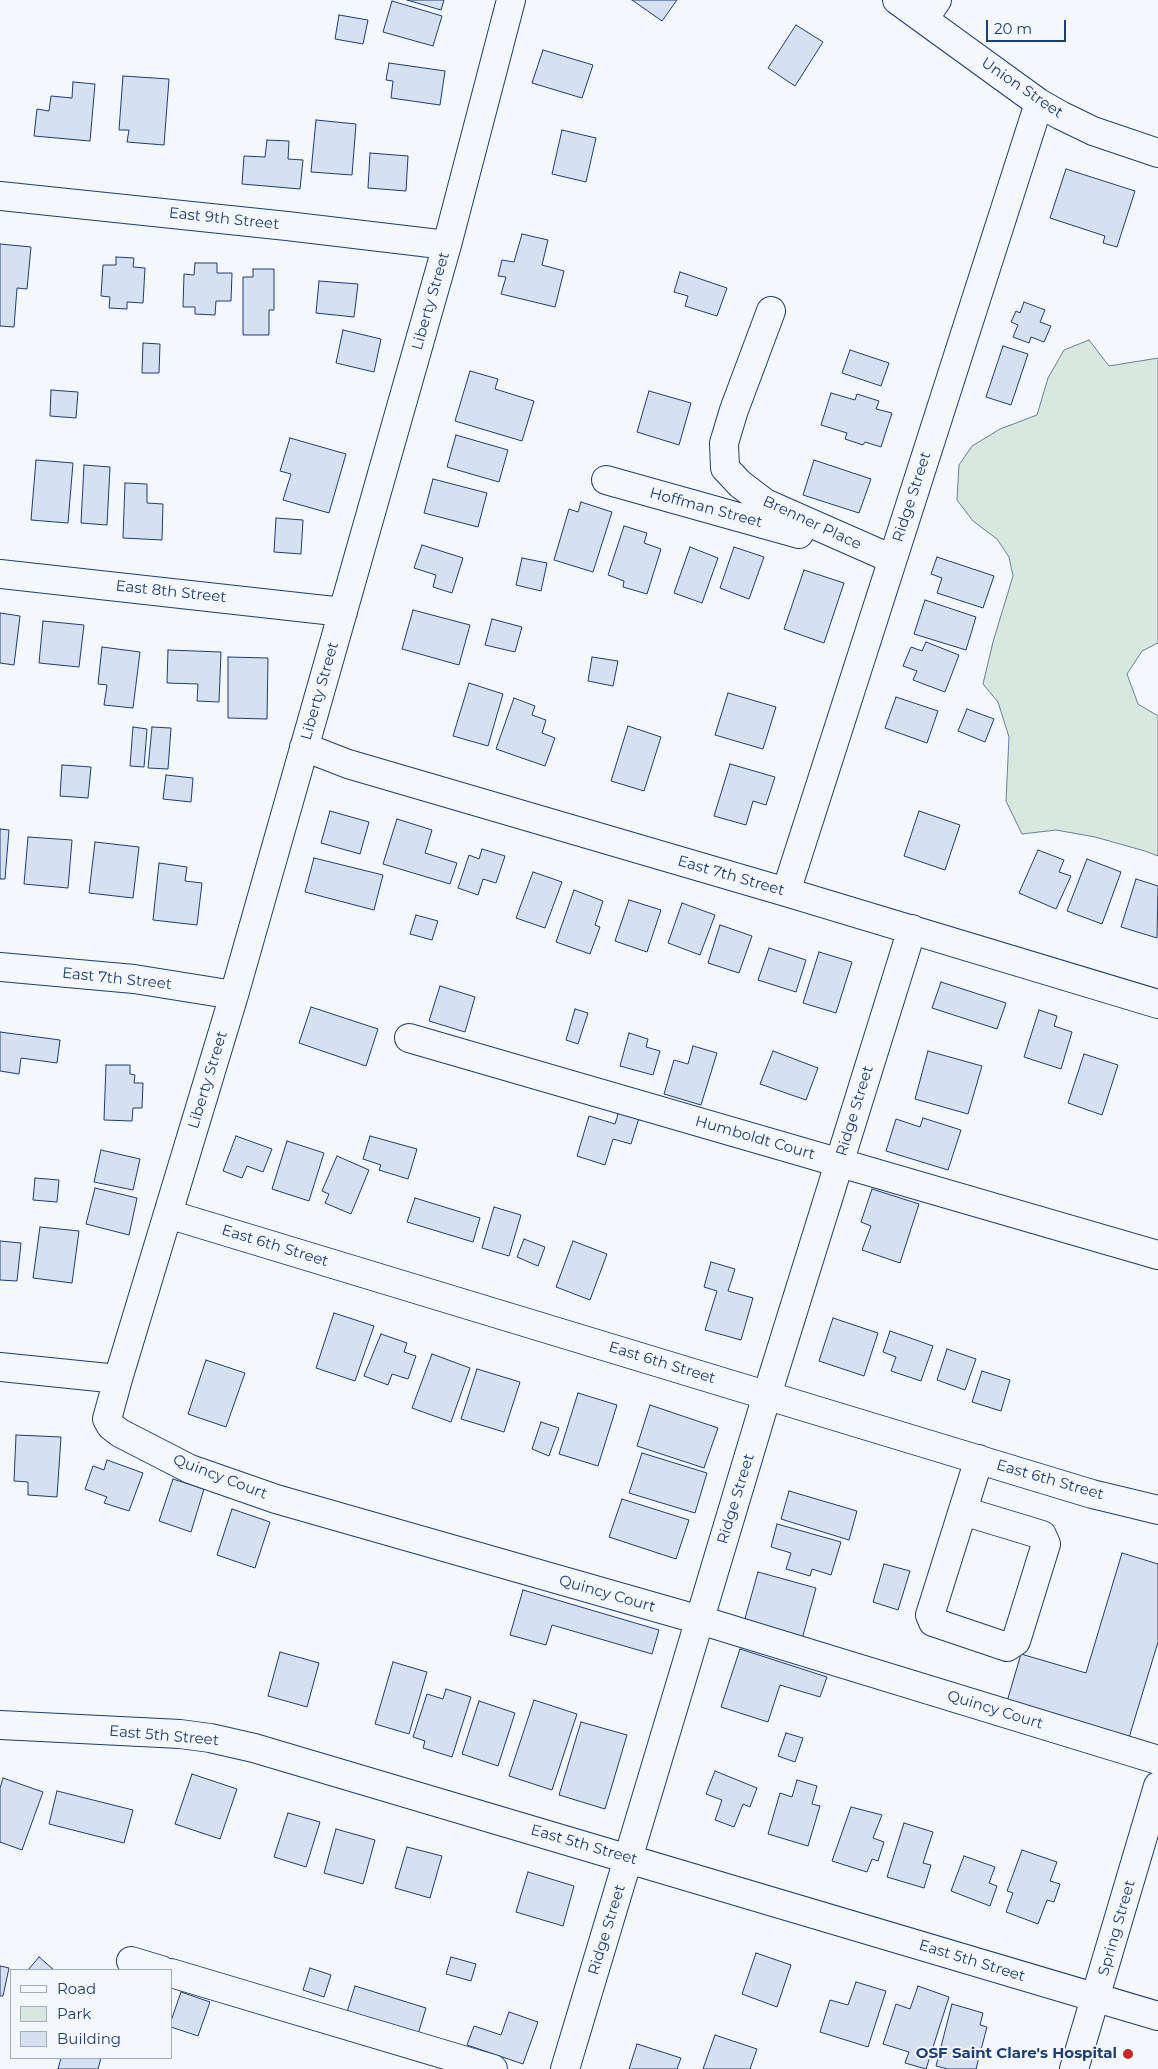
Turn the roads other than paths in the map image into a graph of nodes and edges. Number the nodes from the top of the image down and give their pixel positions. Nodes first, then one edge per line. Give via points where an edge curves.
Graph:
1 (511, 0) edge
2 (897, 0) edge
3 (931, 9) edge
4 (1039, 103) junction
5 (1158, 153) edge
6 (0, 196) edge
7 (447, 245) junction
8 (771, 311) dead end
9 (606, 480) dead end
10 (892, 559) junction
11 (0, 574) edge
12 (342, 612) junction
13 (304, 747) junction
14 (786, 892) junction
15 (912, 930) junction
16 (0, 967) edge
17 (234, 995) junction
18 (1158, 1004) edge
19 (409, 1038) dead end
20 (839, 1162) junction
21 (168, 1214) junction
22 (1158, 1255) edge
23 (0, 1367) edge
24 (118, 1379) junction
25 (767, 1395) junction
26 (979, 1459) junction
27 (1158, 1510) edge
28 (962, 1512) junction
29 (700, 1620) junction
30 (0, 1725) edge
31 (1158, 1760) edge
32 (1158, 1786) edge
33 (629, 1859) junction
34 (131, 1962) dead end
35 (156, 1969) edge
36 (172, 1974) edge
37 (1096, 1998) junction
38 (1158, 2016) edge
39 (493, 2069) edge
40 (565, 2069) edge
41 (1074, 2069) edge

1 - 7 street, Liberty Street
2 - 3 street, Union Street
3 - 4 street, Union Street
4 - 5 street, Union Street via 1093,131
4 - 10 street, Ridge Street
6 - 7 street, East 9th Street
7 - 12 street, Liberty Street
8 - 10 street, Brenner Place via 724,443 725,468 765,503
9 - 10 street, Hoffman Street
10 - 14 street, Ridge Street
11 - 12 street, East 8th Street
12 - 13 street, Liberty Street
13 - 14 street, East 7th Street via 357,767
13 - 17 street, Liberty Street
14 - 15 street, East 7th Street
15 - 18 street, East 7th Street
15 - 20 street, Ridge Street
16 - 17 street, East 7th Street via 134,979
17 - 21 street, Liberty Street
19 - 20 street, Humboldt Court
20 - 22 street, Humboldt Court
20 - 25 street, Ridge Street
21 - 24 street, Liberty Street
21 - 25 street, East 6th Street
23 - 24 street
24 - 29 street, Quincy Court via 107,1419 111,1426 190,1469 285,1502
25 - 26 street, East 6th Street
25 - 29 street, Ridge Street
26 - 27 street, East 6th Street via 1092,1494
26 - 28 street
28 - 28 street via 930,1615 933,1622 1007,1647 1016,1641 1046,1544 1042,1535
29 - 31 street, Quincy Court
29 - 33 street, Ridge Street
30 - 33 street, East 5th Street via 210,1738 254,1748
32 - 37 street, Spring Street
33 - 37 street, East 5th Street
33 - 40 street, Ridge Street
34 - 35 street
36 - 39 street
37 - 38 street, East 5th Street
37 - 41 street, Spring Street

